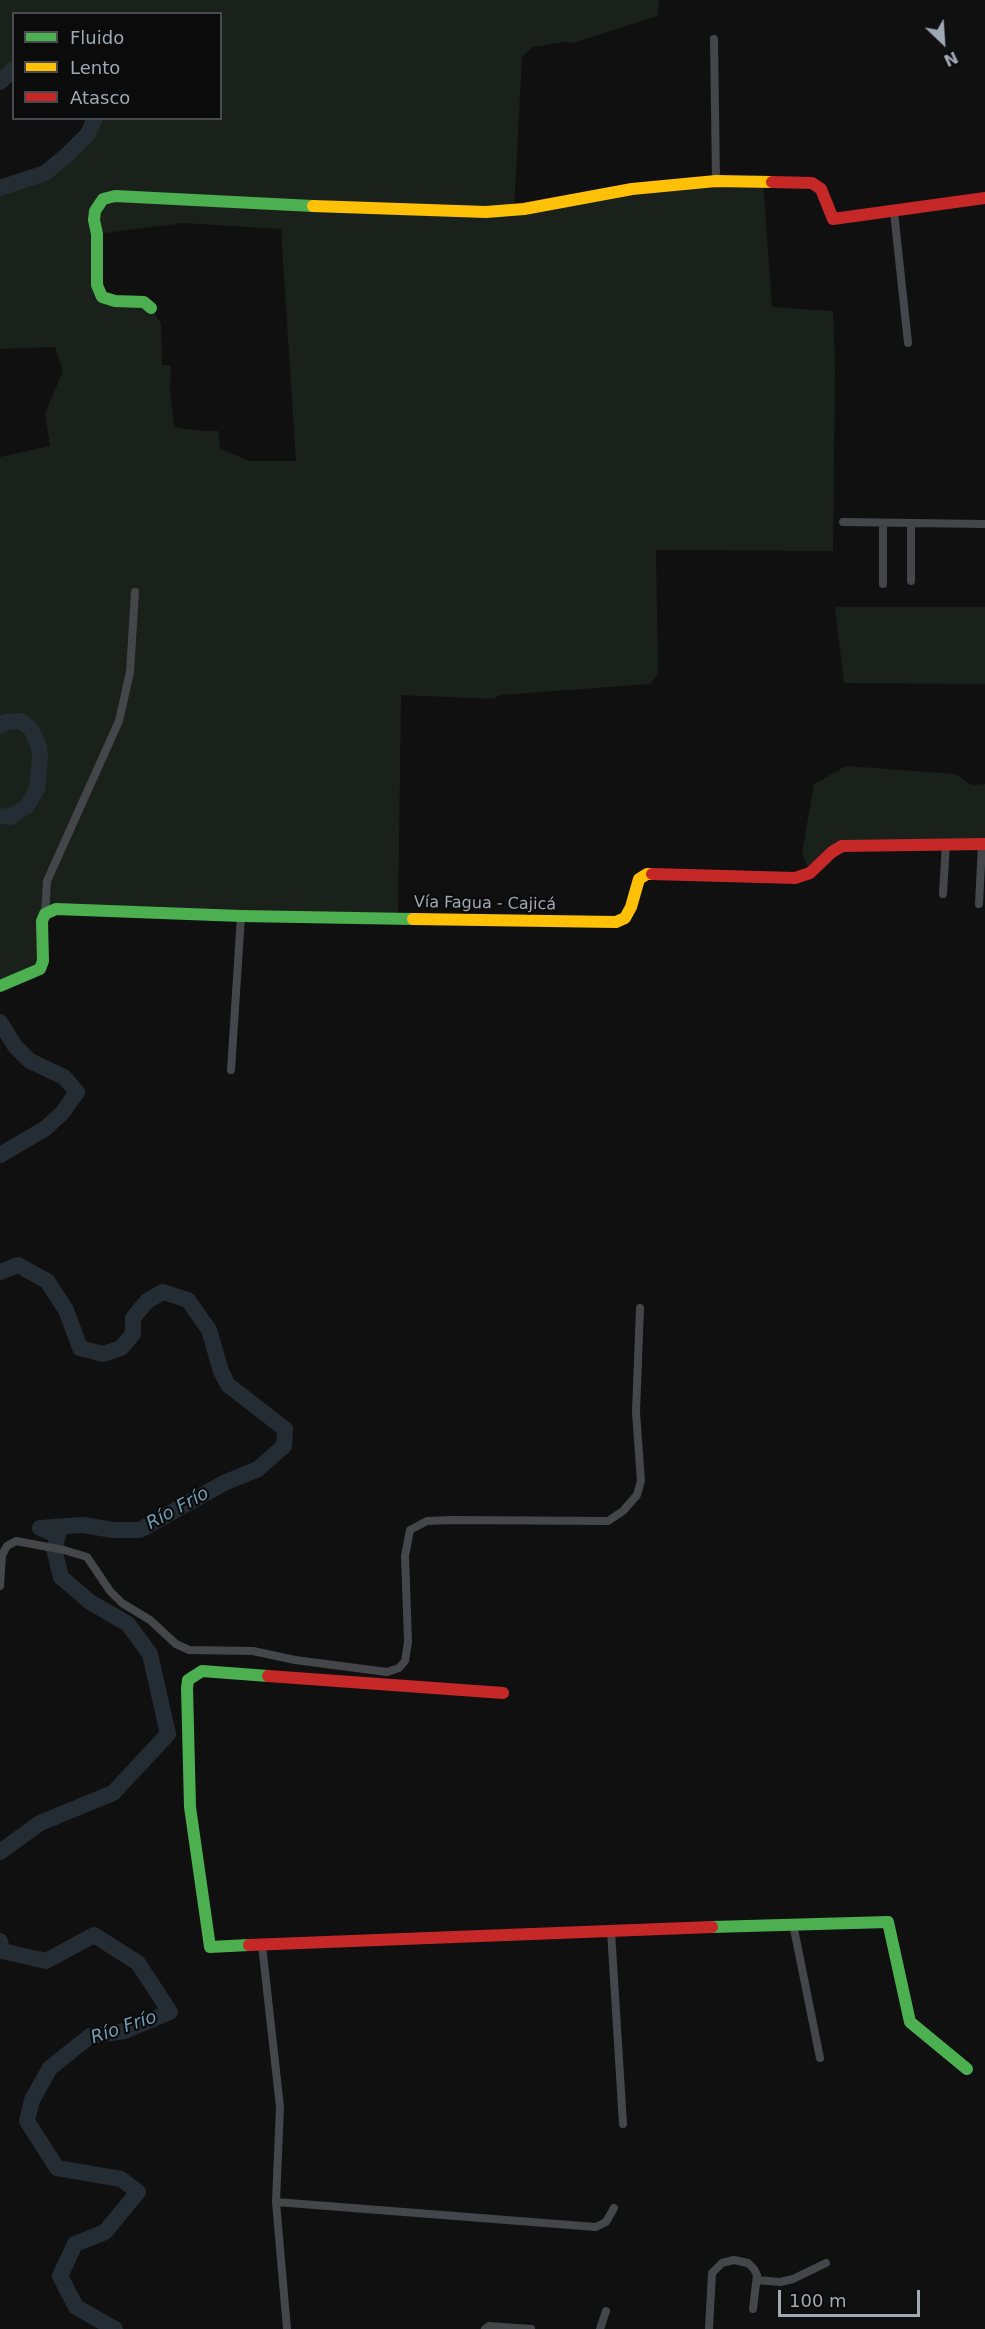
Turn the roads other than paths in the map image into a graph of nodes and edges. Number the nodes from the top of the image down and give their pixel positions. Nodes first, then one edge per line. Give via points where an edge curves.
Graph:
1 (714, 39) dead end
2 (716, 181) junction
3 (985, 198) edge
4 (894, 212) junction
5 (151, 308) dead end
6 (908, 343) dead end
7 (843, 522) dead end
8 (883, 523) junction
9 (911, 523) junction
10 (985, 524) edge
11 (911, 581) dead end
12 (883, 584) dead end
13 (135, 592) dead end
14 (946, 843) junction
15 (983, 844) edge
16 (943, 894) dead end
17 (979, 904) dead end
18 (45, 914) junction
19 (241, 916) junction
20 (0, 986) edge
21 (231, 1070) dead end
22 (640, 1308) dead end
23 (0, 1586) edge
24 (503, 1693) dead end
25 (793, 1924) junction
26 (611, 1931) junction
27 (262, 1945) junction
28 (820, 2058) dead end
29 (967, 2069) dead end
30 (623, 2124) dead end
31 (276, 2202) junction
32 (614, 2208) dead end
33 (826, 2263) dead end
34 (757, 2280) junction
35 (753, 2309) dead end
36 (606, 2311) dead end
37 (287, 2329) edge
38 (485, 2329) edge
39 (531, 2329) edge
40 (600, 2329) edge
41 (709, 2329) edge

1 - 2 street
2 - 4 street via 812,183 821,189 833,219
2 - 5 street via 632,189 486,213 115,196 104,199 94,220 97,285 102,297 144,302
3 - 4 street
4 - 6 street
7 - 8 street
8 - 9 street
8 - 12 street
9 - 10 street
9 - 11 street
13 - 18 street via 130,672 119,721 50,872
14 - 15 street, Vía Fagua - Cajicá
14 - 16 street
14 - 19 street, Vía Fagua - Cajicá via 842,846 810,873 795,878 648,874 639,879 625,918 616,922
15 - 17 street
18 - 19 street, Vía Fagua - Cajicá via 56,909
18 - 20 street via 44,961 40,969
19 - 21 street
22 - 23 street via 636,1412 641,1481 637,1495 608,1521 427,1521 410,1530 405,1556 408,1641 405,1661 399,1668 387,1671 253,1652 189,1650 122,1603 87,1557 46,1546 16,1541 8,1546 2,1555
24 - 27 street via 202,1671 188,1680 190,1807 210,1947
25 - 26 street
25 - 28 street
25 - 29 street via 888,1922 910,2022
26 - 27 street
26 - 30 street
27 - 31 street via 280,2107
31 - 32 street via 596,2228 606,2222
31 - 37 street
33 - 34 street via 793,2279
34 - 35 street
34 - 41 street via 748,2263 734,2260 716,2267 712,2273
36 - 40 street
38 - 39 street

